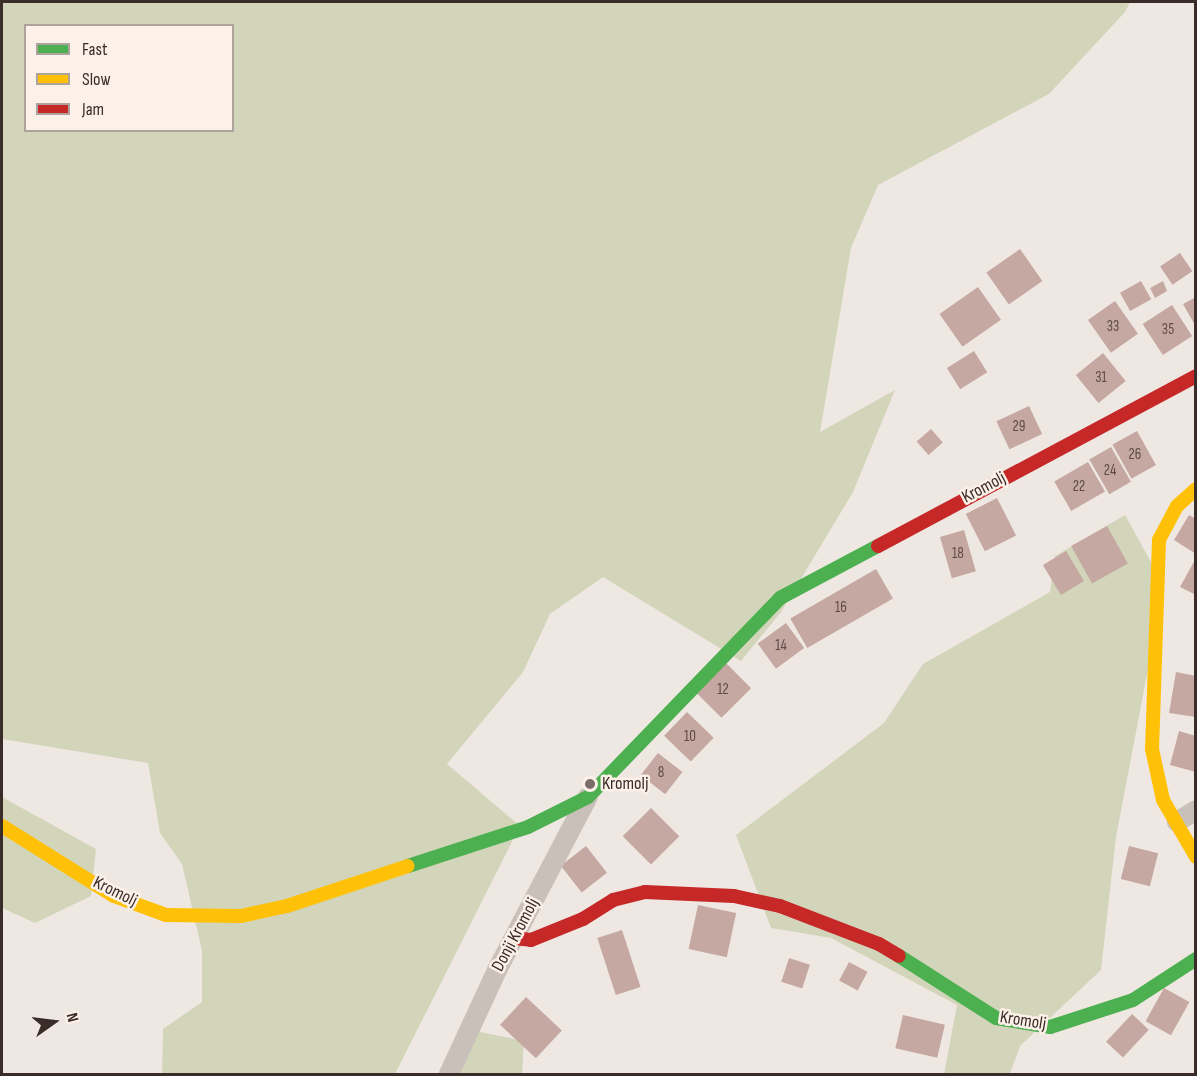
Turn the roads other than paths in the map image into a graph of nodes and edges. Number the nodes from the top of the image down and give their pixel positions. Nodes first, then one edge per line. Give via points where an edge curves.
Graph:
1 (1196, 376) edge
2 (1196, 489) edge
3 (588, 797) junction
4 (1196, 810) edge
5 (1177, 822) junction
6 (2, 826) edge
7 (1196, 857) edge
8 (513, 939) junction
9 (1196, 959) edge
10 (449, 1074) edge

1 - 3 street, Kromolj via 780,598
2 - 5 street via 1167,522 1157,555 1152,748 1157,784
3 - 6 street, Kromolj via 528,827 287,906 241,916 166,915 114,896
3 - 8 street, Donji Kromolj
4 - 5 street
5 - 7 street
8 - 9 street, Kromolj via 531,940 583,919 614,900 645,892 734,896 780,906 879,944 996,1018 1050,1027 1133,1000
8 - 10 street, Donji Kromolj

